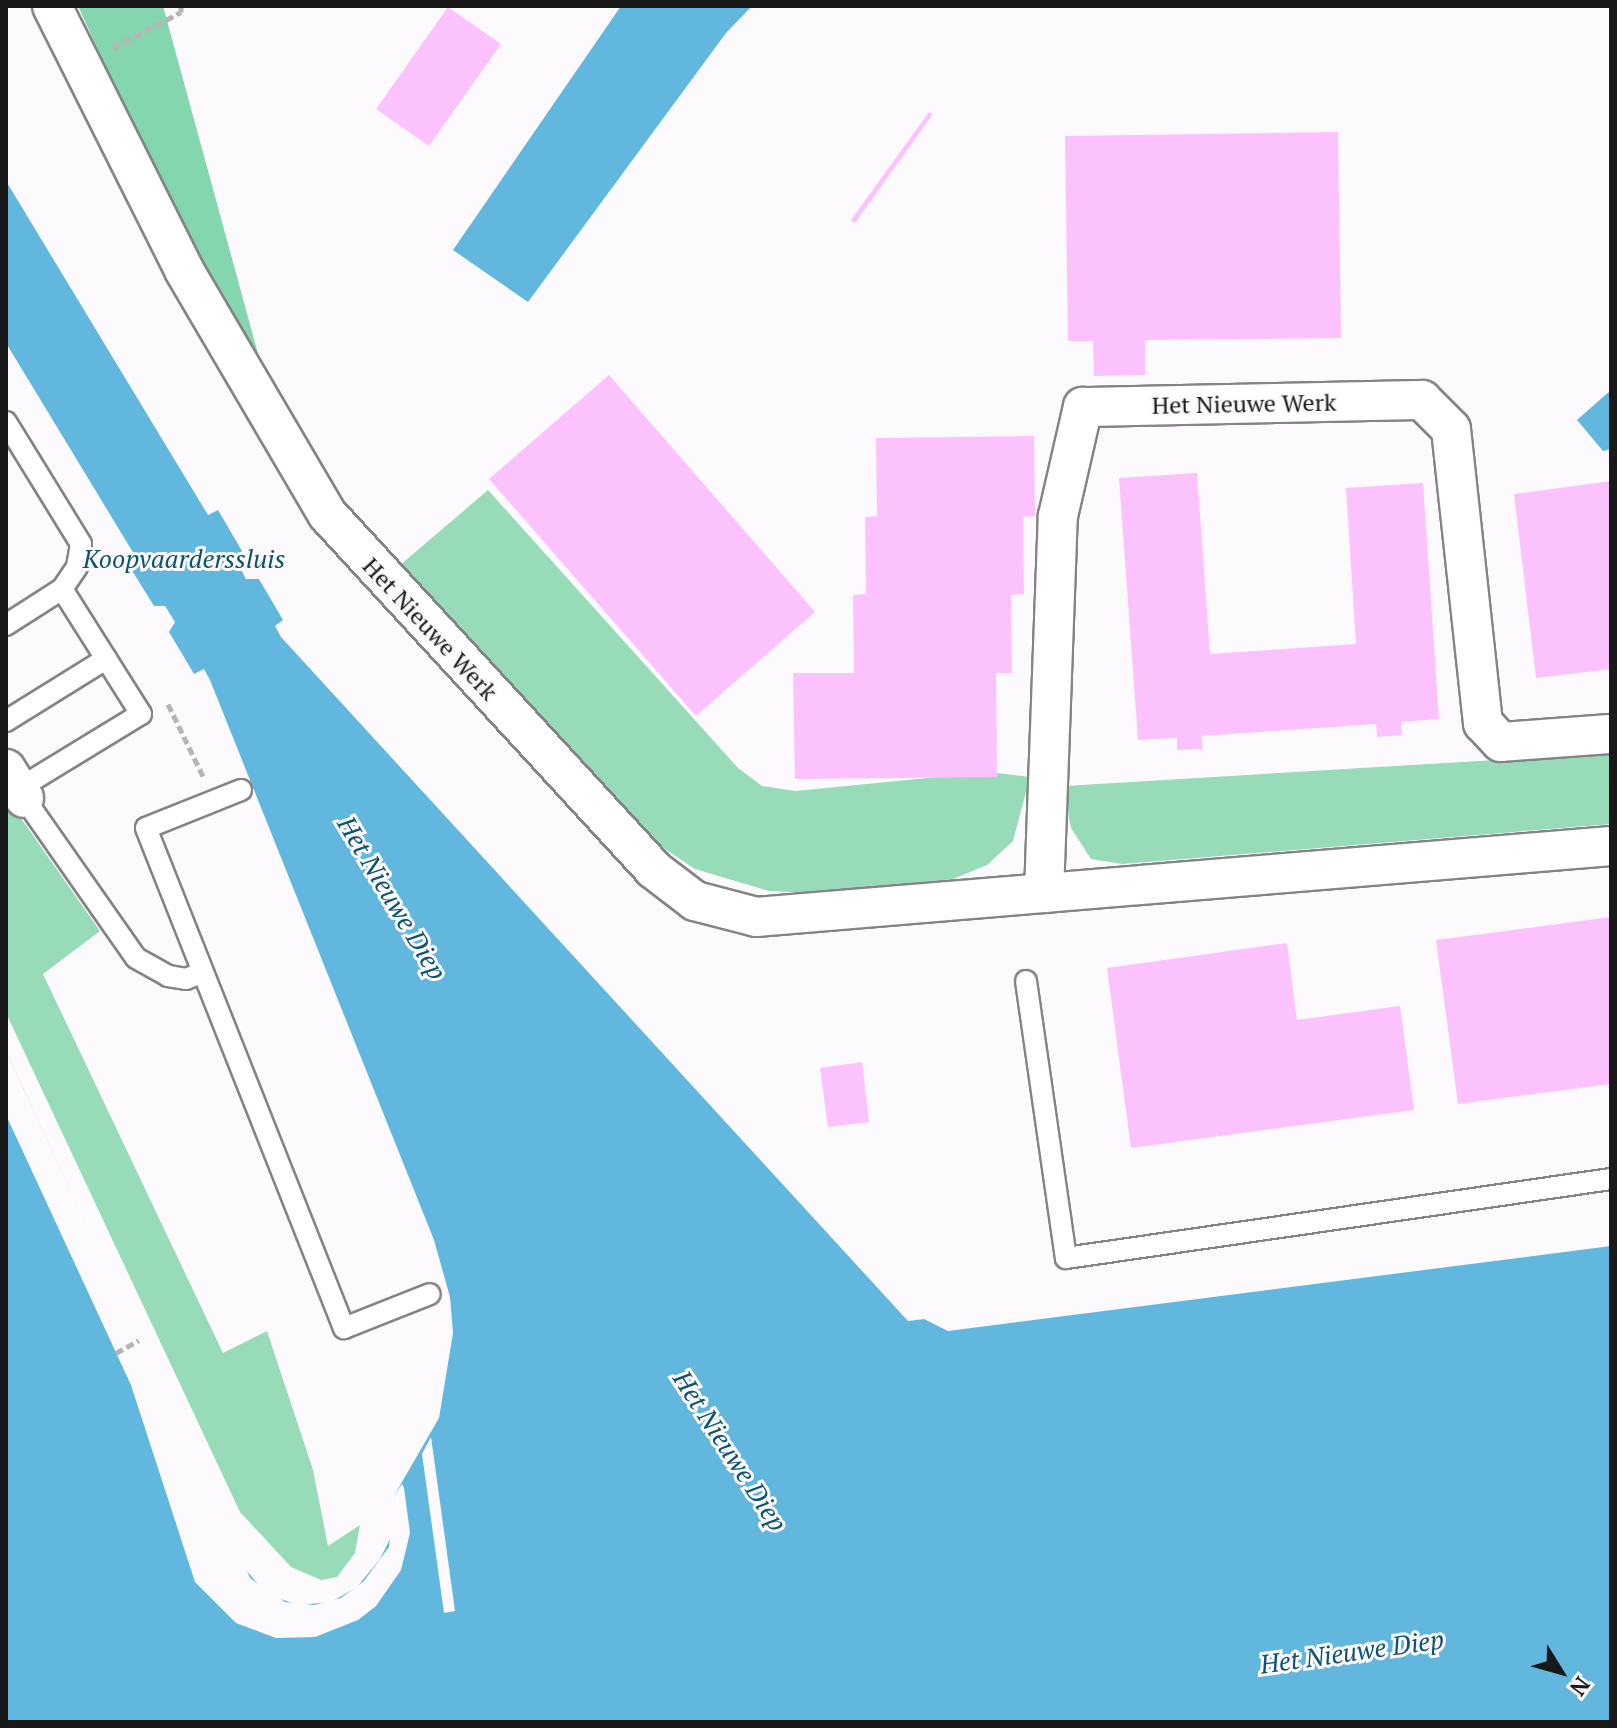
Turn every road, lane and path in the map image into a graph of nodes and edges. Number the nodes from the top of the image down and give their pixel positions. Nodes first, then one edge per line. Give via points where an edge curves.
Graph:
1 (52, 6) edge
2 (181, 6) edge
3 (81, 65) junction
4 (6, 422) edge
5 (62, 589) junction
6 (6, 625) edge
7 (106, 659) junction
8 (171, 710) dead end
9 (6, 721) edge
10 (1611, 734) edge
11 (16, 785) edge
12 (241, 790) dead end
13 (213, 801) junction
14 (1611, 846) edge
15 (1044, 893) junction
16 (203, 972) junction
17 (1026, 981) dead end
18 (1611, 1179) edge
19 (430, 1294) dead end
20 (139, 1340) dead end
21 (116, 1353) dead end

1 - 3 street, Het Nieuwe Werk
2 - 3 path via 181,12
3 - 15 street, Het Nieuwe Werk via 184,270 328,515 653,869 695,901 756,917
4 - 5 lane via 81,544 77,567
5 - 6 lane
5 - 7 lane
7 - 9 lane
7 - 11 lane via 141,714
8 - 13 path
10 - 15 street, Het Nieuwe Werk via 1501,742 1483,723 1451,429 1422,400 1083,407 1058,516
11 - 16 lane via 136,958 168,976 186,979
12 - 13 lane
13 - 16 lane via 146,828
14 - 15 street, Het Nieuwe Werk
16 - 19 lane via 344,1328
17 - 18 lane via 1066,1258
20 - 21 path

